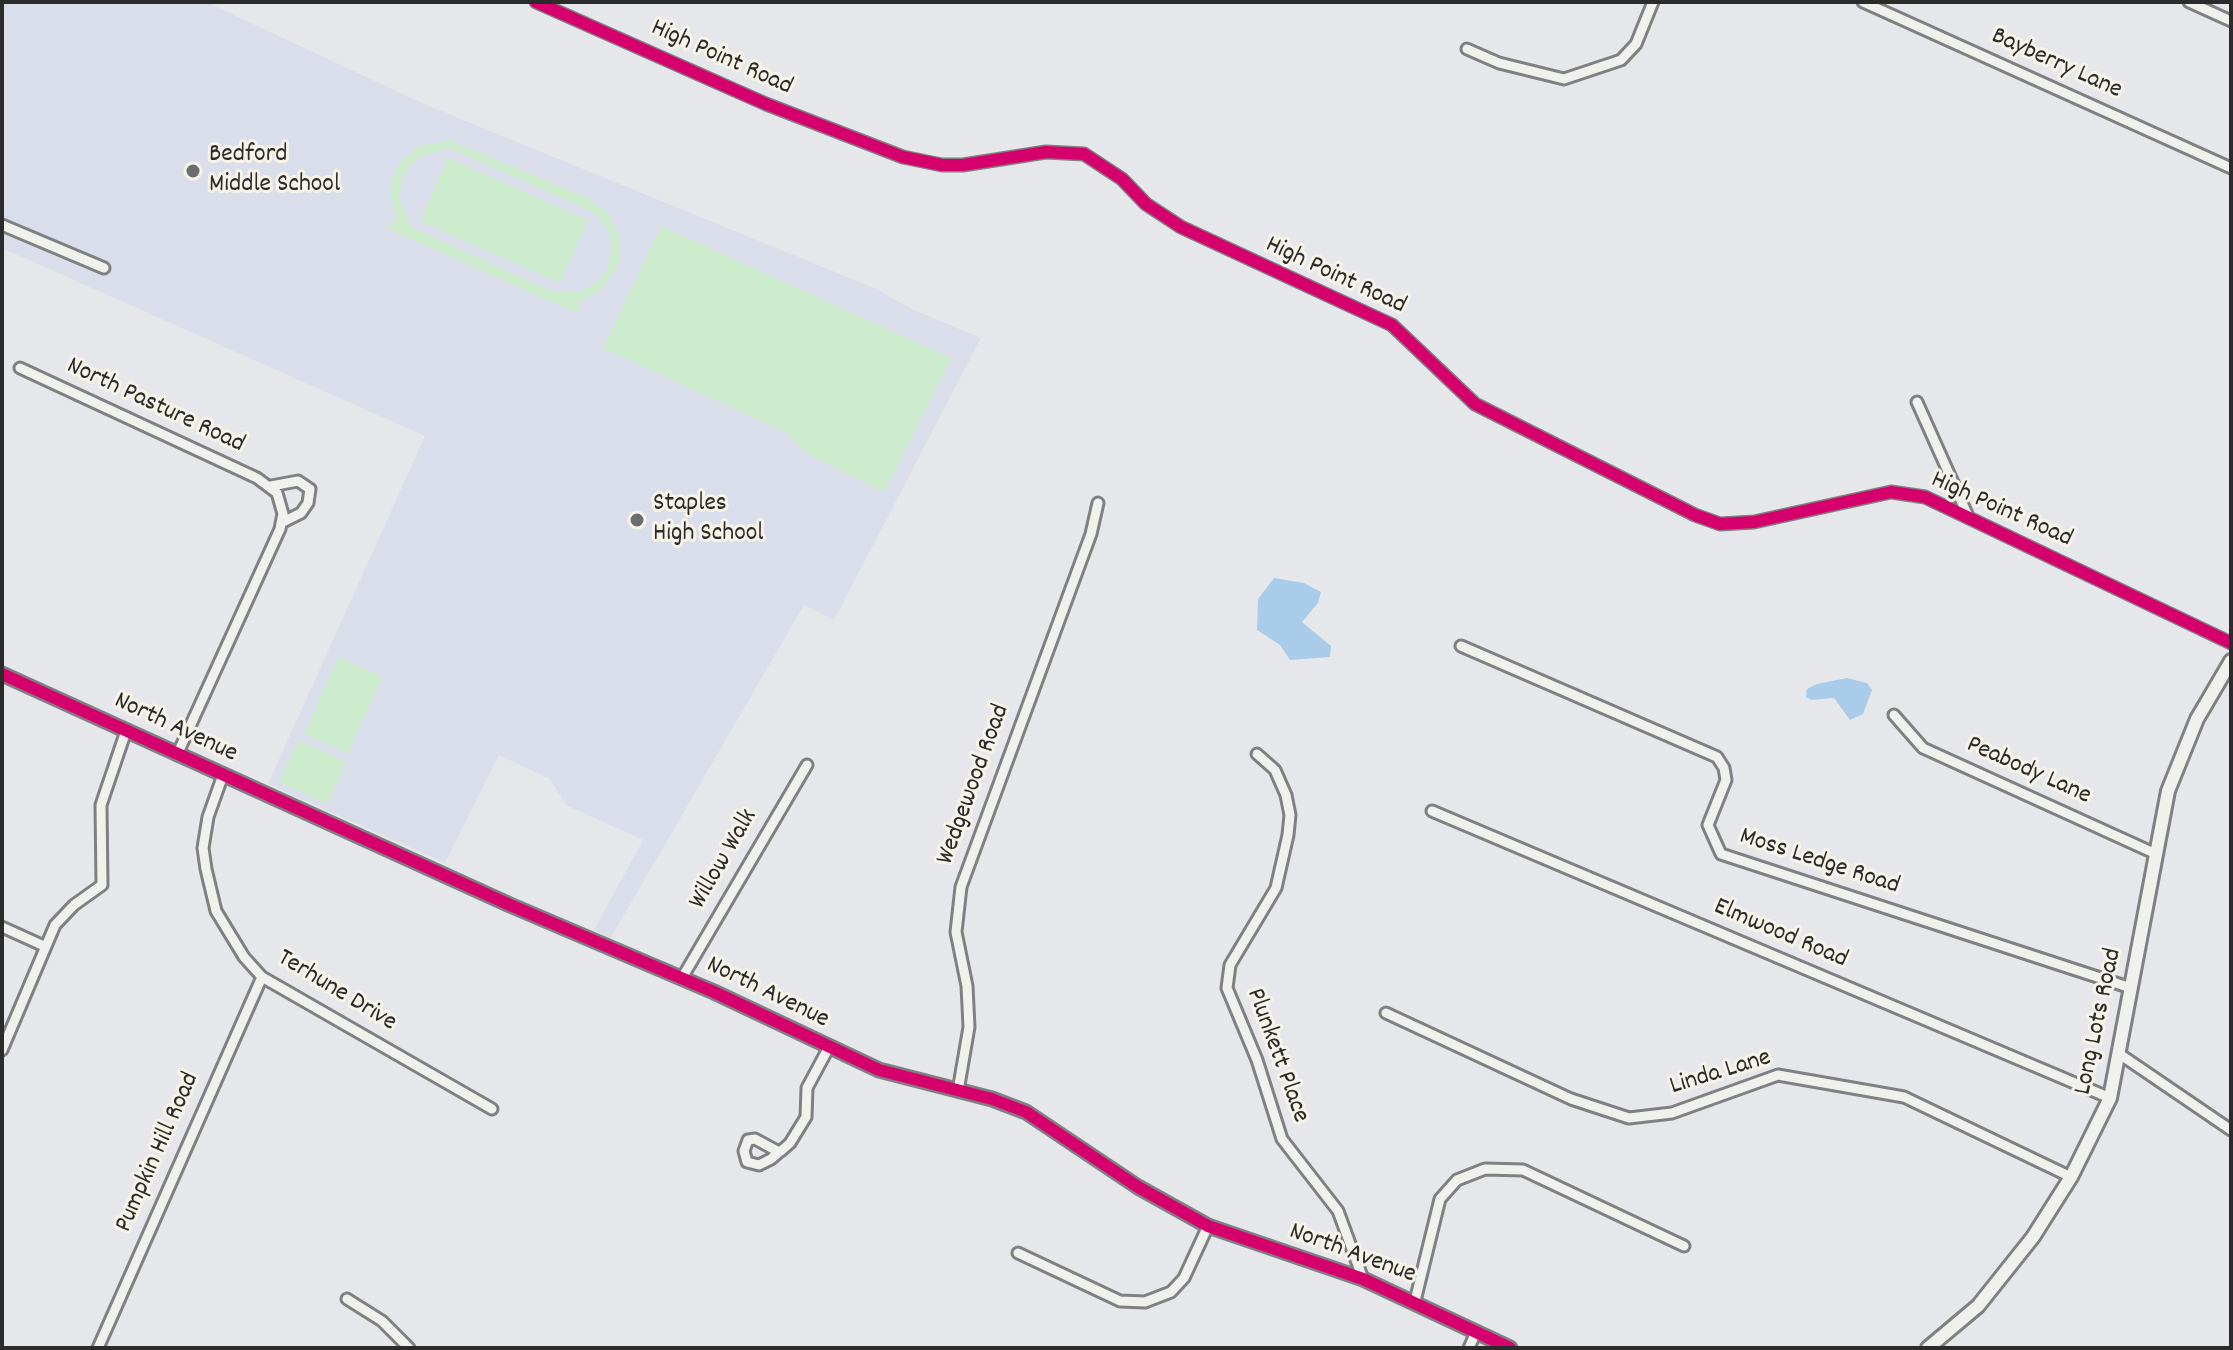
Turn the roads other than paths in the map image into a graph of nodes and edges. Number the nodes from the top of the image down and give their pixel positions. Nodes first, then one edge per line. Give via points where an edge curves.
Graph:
1 (536, 2) edge
2 (1653, 2) edge
3 (1863, 2) edge
4 (2189, 2) edge
5 (2231, 21) edge
6 (1467, 49) dead end
7 (2231, 168) edge
8 (2, 225) edge
9 (104, 268) dead end
10 (20, 368) dead end
11 (1917, 402) dead end
12 (271, 486) junction
13 (1098, 503) dead end
14 (1968, 516) junction
15 (281, 523) junction
16 (2231, 643) edge
17 (1461, 646) dead end
18 (2231, 661) edge
19 (2, 674) edge
20 (2227, 677) edge
21 (1894, 715) dead end
22 (126, 731) junction
23 (1257, 754) dead end
24 (177, 755) junction
25 (807, 765) dead end
26 (223, 775) junction
27 (1432, 811) dead end
28 (2156, 854) junction
29 (2, 927) edge
30 (44, 946) junction
31 (262, 977) junction
32 (682, 978) junction
33 (2131, 988) junction
34 (1386, 1013) dead end
35 (829, 1047) junction
36 (2, 1050) edge
37 (2118, 1053) junction
38 (958, 1091) junction
39 (2110, 1098) junction
40 (492, 1109) dead end
41 (2231, 1130) edge
42 (779, 1152) dead end
43 (2071, 1177) junction
44 (1208, 1226) junction
45 (1684, 1246) dead end
46 (1018, 1253) dead end
47 (1363, 1279) junction
48 (347, 1299) dead end
49 (1415, 1301) junction
50 (1476, 1332) junction
51 (98, 1348) edge
52 (409, 1348) edge
53 (1469, 1348) edge
54 (1510, 1348) edge
55 (1928, 1348) edge

1 - 14 street, High Point Road via 766,104 903,157 963,165 1046,152 1084,154 1181,227 1392,325 1475,404 1720,524 1754,522 1891,492 1925,497
2 - 6 street via 1636,44 1621,60 1564,79
3 - 7 street, Bayberry Lane
4 - 5 street
8 - 9 street
10 - 12 street, North Pasture Road
11 - 14 street
12 - 15 street via 281,502
12 - 15 street, North Pasture Road via 298,481 310,489 301,513
13 - 38 street, Wedgewood Road via 961,887 956,932 969,1027
14 - 16 street, High Point Road
15 - 24 street, North Pasture Road
17 - 33 street, Moss Ledge Road via 1717,757 1726,780 1708,825 1721,854
18 - 20 main road, Long Lots Road
19 - 22 street, North Avenue
20 - 28 main road, Long Lots Road via 2197,719 2168,791
21 - 28 street, Peabody Lane via 1923,748
22 - 24 street, North Avenue
22 - 30 street via 101,805 102,885 59,918
23 - 47 street, Plunkett Place via 1275,770 1286,795 1288,835 1276,888 1230,965 1227,988 1282,1139 1338,1211
24 - 26 street, North Avenue
25 - 32 street, Willow Walk
26 - 31 street, Terhune Drive via 203,848 209,890 232,940
26 - 32 street, North Avenue
27 - 39 street, Elmwood Road
28 - 33 main road, Long Lots Road
29 - 30 street
30 - 36 street
31 - 40 street, Terhune Drive
31 - 51 street, Pumpkin Hill Road
32 - 35 street, North Avenue
33 - 37 main road, Long Lots Road
34 - 43 street, Linda Lane via 1571,1099 1629,1118 1672,1113 1778,1075 1904,1097
35 - 38 street, North Avenue via 905,1079
35 - 42 street via 807,1088 806,1117
37 - 39 main road, Long Lots Road
37 - 41 street
38 - 44 street, North Avenue via 1026,1112 1138,1187
39 - 43 main road, Long Lots Road
43 - 55 main road, Long Lots Road via 1995,1288
44 - 46 street via 1184,1278 1171,1292 1145,1302 1120,1301
44 - 47 street, North Avenue
45 - 49 street via 1523,1170 1485,1169 1457,1180 1440,1199
47 - 49 street, North Avenue
48 - 52 street
49 - 50 street, North Avenue
50 - 53 street
50 - 54 street, North Avenue

